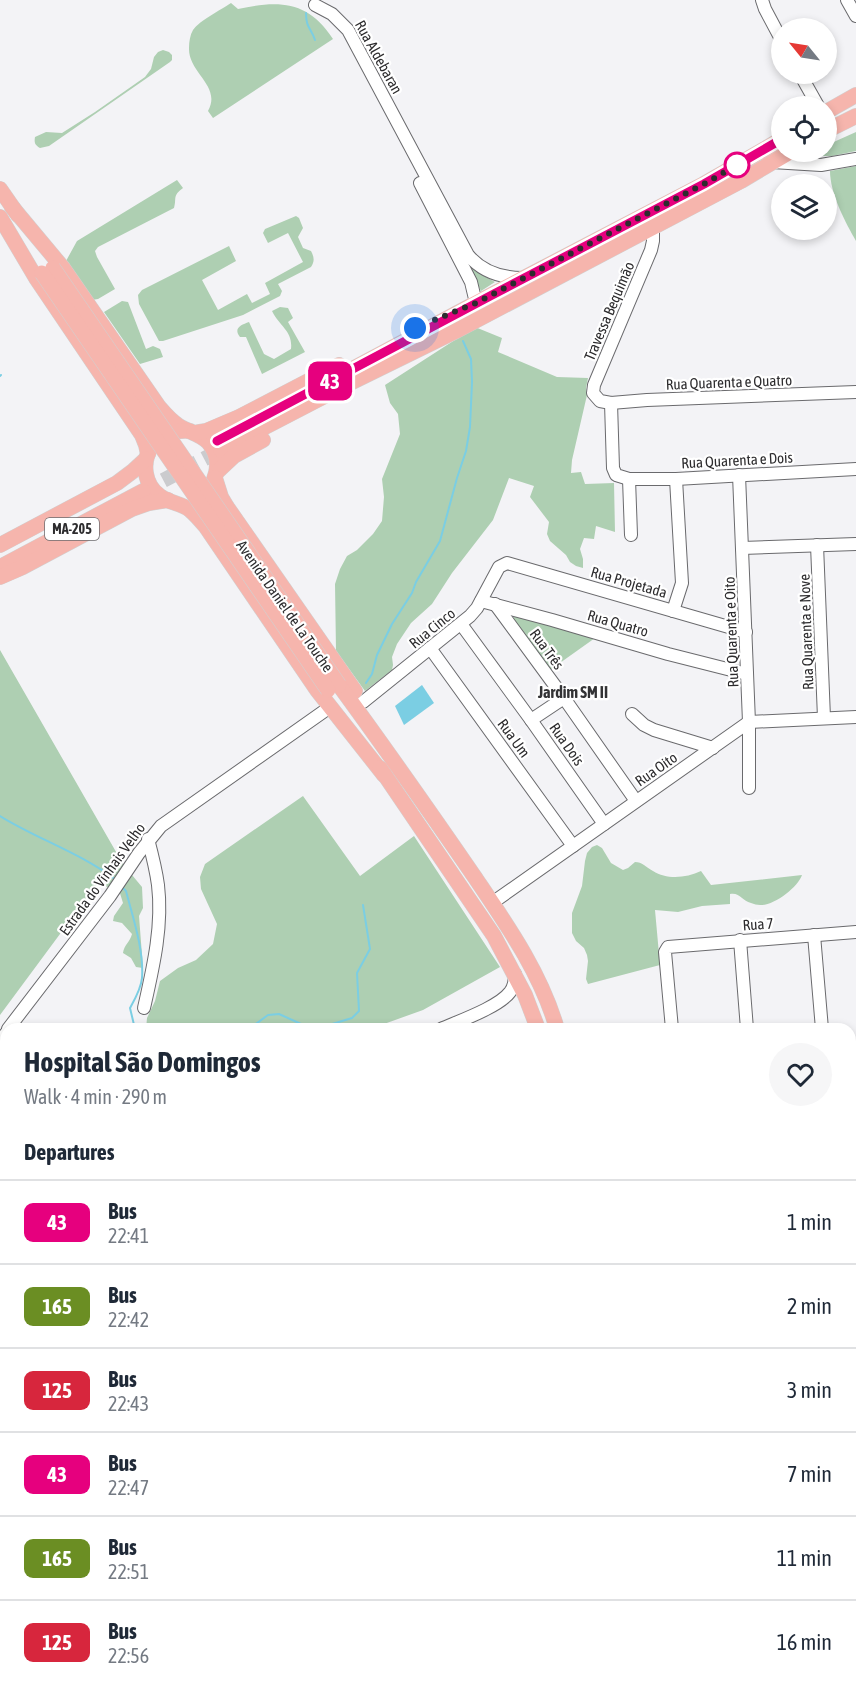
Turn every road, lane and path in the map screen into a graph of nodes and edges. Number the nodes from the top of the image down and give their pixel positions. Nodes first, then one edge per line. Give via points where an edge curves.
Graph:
1 (762, 0) edge
2 (847, 0) edge
3 (317, 2) edge
4 (856, 16) edge
5 (771, 18) edge
6 (856, 95) edge
7 (837, 106) edge
8 (856, 116) edge
9 (837, 126) edge
10 (771, 145) edge
11 (856, 159) edge
12 (772, 162) joint
13 (0, 189) edge
14 (4, 213) edge
15 (653, 227) junction
16 (522, 278) junction
17 (476, 303) junction
18 (456, 331) junction
19 (856, 392) edge
20 (607, 403) junction
21 (192, 432) junction
22 (147, 457) junction
23 (856, 469) edge
24 (216, 475) junction
25 (739, 475) junction
26 (624, 478) junction
27 (676, 478) junction
28 (172, 502) junction
29 (631, 535) dead end
30 (856, 544) edge
31 (0, 545) edge
32 (817, 545) junction
33 (742, 548) junction
34 (0, 555) edge
35 (503, 564) joint
36 (0, 567) edge
37 (0, 577) edge
38 (481, 601) junction
39 (495, 604) junction
40 (673, 611) junction
41 (461, 624) junction
42 (746, 632) junction
43 (430, 648) junction
44 (747, 674) junction
45 (334, 688) junction
46 (564, 698) junction
47 (363, 702) junction
48 (330, 707) junction
49 (632, 714) dead end
50 (856, 717) edge
51 (824, 718) junction
52 (531, 720) junction
53 (749, 722) junction
54 (713, 748) junction
55 (384, 775) junction
56 (749, 788) dead end
57 (636, 801) junction
58 (428, 808) junction
59 (604, 824) junction
60 (148, 839) junction
61 (573, 846) junction
62 (492, 903) junction
63 (856, 932) edge
64 (814, 935) junction
65 (740, 940) junction
66 (515, 974) junction
67 (144, 1008) dead end
68 (13, 1023) edge
69 (454, 1023) edge
70 (536, 1023) edge
71 (555, 1023) edge
72 (671, 1023) edge
73 (747, 1023) edge
74 (821, 1023) edge

1 - 5 street
2 - 4 street
3 - 16 street, Rua Aldebaran via 348,30 468,255 489,272
3 - 17 street, Rua Aldebaran via 344,34 471,282
6 - 7 main road
8 - 9 main road
10 - 16 main road
11 - 12 street via 821,165
12 - 15 main road
13 - 14 main road, Avenida Daniel de La Touche
14 - 21 main road via 63,268 159,406 170,419
14 - 22 main road via 42,288 142,435
14 - 45 main road, Avenida Daniel de La Touche, bridge
15 - 18 main road
15 - 20 street, Travessa Bequimão via 651,250 594,385 594,394
16 - 17 main road
17 - 18 main road via 219,446
17 - 21 main road via 366,351 224,424
18 - 24 main road via 384,376 234,456
19 - 20 street, Rua Quarenta e Quatro
20 - 26 street via 614,468 616,475
21 - 22 main road via 169,433 153,445
21 - 24 main road via 212,448
22 - 28 main road via 146,476 150,484
22 - 31 main road via 117,483
23 - 25 street, Rua Quarenta e Dois
24 - 28 main road via 211,487 196,500
24 - 47 main road via 227,507
25 - 27 street, Rua Quarenta e Dois
25 - 33 street, Rua Quarenta e Oito
26 - 27 street, Rua Quarenta e Dois
26 - 29 street
27 - 40 street via 682,583
28 - 37 main road via 132,509
28 - 48 main road via 189,509 206,527
30 - 32 street
32 - 33 street
32 - 51 street, Rua Quarenta e Nove
33 - 42 street, Rua Quarenta e Oito
34 - 36 main road, MA-205 via 142,486
35 - 38 street, Rua Cinco
35 - 40 street, Rua Projetada
38 - 39 street, Rua Quatro
38 - 41 street, Rua Cinco
39 - 44 street, Rua Quatro
39 - 46 street, Rua Três
40 - 42 street, Rua Projetada
41 - 43 street, Rua Cinco
41 - 52 street, Rua Dois
42 - 44 street, Rua Quarenta e Oito
43 - 47 street, Rua Cinco
43 - 61 street, Rua Um
44 - 53 street, Rua Quarenta e Oito
45 - 55 main road, Avenida Daniel de La Touche
45 - 58 main road, Avenida Daniel de La Touche
46 - 52 street
46 - 57 street, Rua Três
47 - 58 main road
48 - 55 main road
48 - 60 street, Estrada do Vinhais Velho via 168,819
49 - 54 street via 654,730
50 - 51 street
51 - 53 street
52 - 59 street, Rua Dois
53 - 54 street, Rua Oito
53 - 56 street, Rua Quarenta e Oito
54 - 57 street, Rua Oito
55 - 66 main road, Avenida Daniel de La Touche via 494,936
57 - 59 street, Rua Oito
58 - 62 main road, Avenida Daniel de La Touche
59 - 61 street, Rua Oito
60 - 67 street via 159,910
60 - 68 street, Estrada do Vinhais Velho via 110,896
61 - 62 street, Rua Oito
62 - 71 main road, Avenida Daniel de La Touche via 540,980
63 - 64 street, Rua 7
64 - 65 street, Rua 7
64 - 74 street
65 - 72 street, Rua 7 via 666,949
65 - 73 street
66 - 69 street via 510,993 501,1001
66 - 70 main road, Avenida Daniel de La Touche

